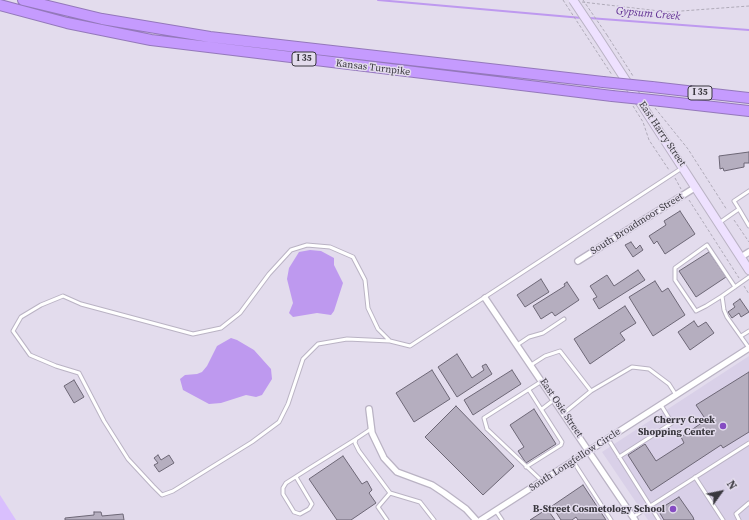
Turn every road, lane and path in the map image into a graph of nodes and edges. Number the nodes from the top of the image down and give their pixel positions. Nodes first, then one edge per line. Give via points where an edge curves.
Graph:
1 (23, 0) edge
2 (563, 0) edge
3 (583, 0) edge
4 (576, 1) edge
5 (0, 5) edge
6 (749, 6) edge
7 (613, 76) dead end
8 (633, 76) dead end
9 (749, 98) edge
10 (630, 102) dead end
11 (657, 104) junction
12 (749, 111) edge
13 (684, 167) junction
14 (672, 175) junction
15 (696, 187) junction
16 (749, 191) edge
17 (685, 194) junction
18 (738, 210) junction
19 (730, 215) junction
20 (719, 223) junction
21 (749, 226) edge
22 (749, 242) edge
23 (749, 252) edge
24 (741, 257) junction
25 (578, 261) dead end
26 (748, 268) edge
27 (749, 277) edge
28 (742, 282) junction
29 (735, 287) junction
30 (749, 294) edge
31 (722, 296) junction
32 (485, 298) junction
33 (564, 319) dead end
34 (749, 331) edge
35 (741, 336) junction
36 (390, 341) junction
37 (517, 345) junction
38 (749, 348) edge
39 (531, 365) junction
40 (542, 381) junction
41 (527, 391) junction
42 (591, 392) junction
43 (676, 395) junction
44 (555, 399) junction
45 (661, 405) junction
46 (542, 408) junction
47 (369, 409) dead end
48 (564, 413) junction
49 (371, 429) junction
50 (356, 439) junction
51 (608, 439) junction
52 (749, 444) edge
53 (590, 451) junction
54 (619, 457) junction
55 (573, 461) junction
56 (526, 467) junction
57 (296, 477) junction
58 (695, 477) junction
59 (542, 481) junction
60 (390, 493) junction
61 (749, 503) edge
62 (650, 506) junction
63 (496, 511) junction
64 (633, 519) edge
65 (387, 520) edge
66 (434, 520) edge
67 (476, 520) edge
68 (481, 520) edge
69 (502, 520) edge
70 (611, 520) edge
71 (659, 520) edge
72 (723, 520) edge
73 (739, 520) edge

1 - 9 highway, Kansas Turnpike / I 35, bridge via 102,19 195,35
2 - 7 path
3 - 8 path, bridge
4 - 6 path via 668,12
4 - 13 main road, East Harry Street, bridge via 596,36
5 - 11 highway, Kansas Turnpike / I 35, bridge via 68,23 151,40 612,96
10 - 14 path via 643,122 648,140
11 - 12 highway, Kansas Turnpike / I 35
11 - 19 path
13 - 14 lane
13 - 15 main road, East Harry Street
14 - 17 path
14 - 32 lane
15 - 17 street, South Broadmoor Street
15 - 20 main road, East Harry Street
16 - 18 lane via 734,201
17 - 25 street, South Broadmoor Street
17 - 28 path
18 - 19 lane
18 - 21 lane
19 - 20 lane
19 - 22 path
20 - 24 main road, East Harry Street
23 - 24 street
24 - 26 main road, East Harry Street
27 - 28 lane
28 - 29 lane
28 - 30 path
29 - 31 lane
29 - 31 lane via 706,244 675,268 675,280 696,311
31 - 35 lane via 724,310
32 - 36 lane via 410,346
32 - 37 street, East Osie Street
33 - 37 lane via 543,333 529,337
34 - 35 lane
35 - 38 lane
36 - 36 lane via 347,339 318,344 303,359 288,404 279,422 252,442 173,491 162,494 128,459 104,422 78,373 30,355 13,331 21,318 41,305 63,296 82,304 193,334 221,328 240,313 291,250 307,245 330,246 353,257 365,280 368,308 378,329
37 - 39 street, East Osie Street
38 - 43 street, South Longfellow Circle
39 - 40 street, East Osie Street
39 - 42 lane via 545,356 560,351
40 - 41 lane
40 - 44 street, East Osie Street
41 - 46 lane
41 - 56 lane via 484,418 487,429
42 - 43 lane via 632,366 649,369 669,384
42 - 48 lane
43 - 45 street, South Longfellow Circle
44 - 46 lane
44 - 48 street, East Osie Street
45 - 51 street, South Longfellow Circle
45 - 54 lane via 672,423
46 - 56 lane via 562,442
47 - 49 street
48 - 53 street, East Osie Street
49 - 50 lane
49 - 67 street via 384,458 397,472 432,485 466,509
50 - 57 lane
50 - 60 lane via 359,451
51 - 53 street, South Longfellow Circle
51 - 54 lane
52 - 58 lane
53 - 55 street, South Longfellow Circle
53 - 64 street, East Osie Street
54 - 62 lane
55 - 59 street, South Longfellow Circle
55 - 70 lane
56 - 59 lane
57 - 57 lane via 286,483 283,494 294,512 300,514 310,509 312,504
58 - 62 lane
58 - 72 lane
59 - 63 street, South Longfellow Circle
60 - 65 lane via 378,507
60 - 66 lane via 420,502
61 - 73 lane via 736,514
62 - 64 lane
62 - 71 lane
63 - 68 street, South Longfellow Circle
63 - 69 lane

